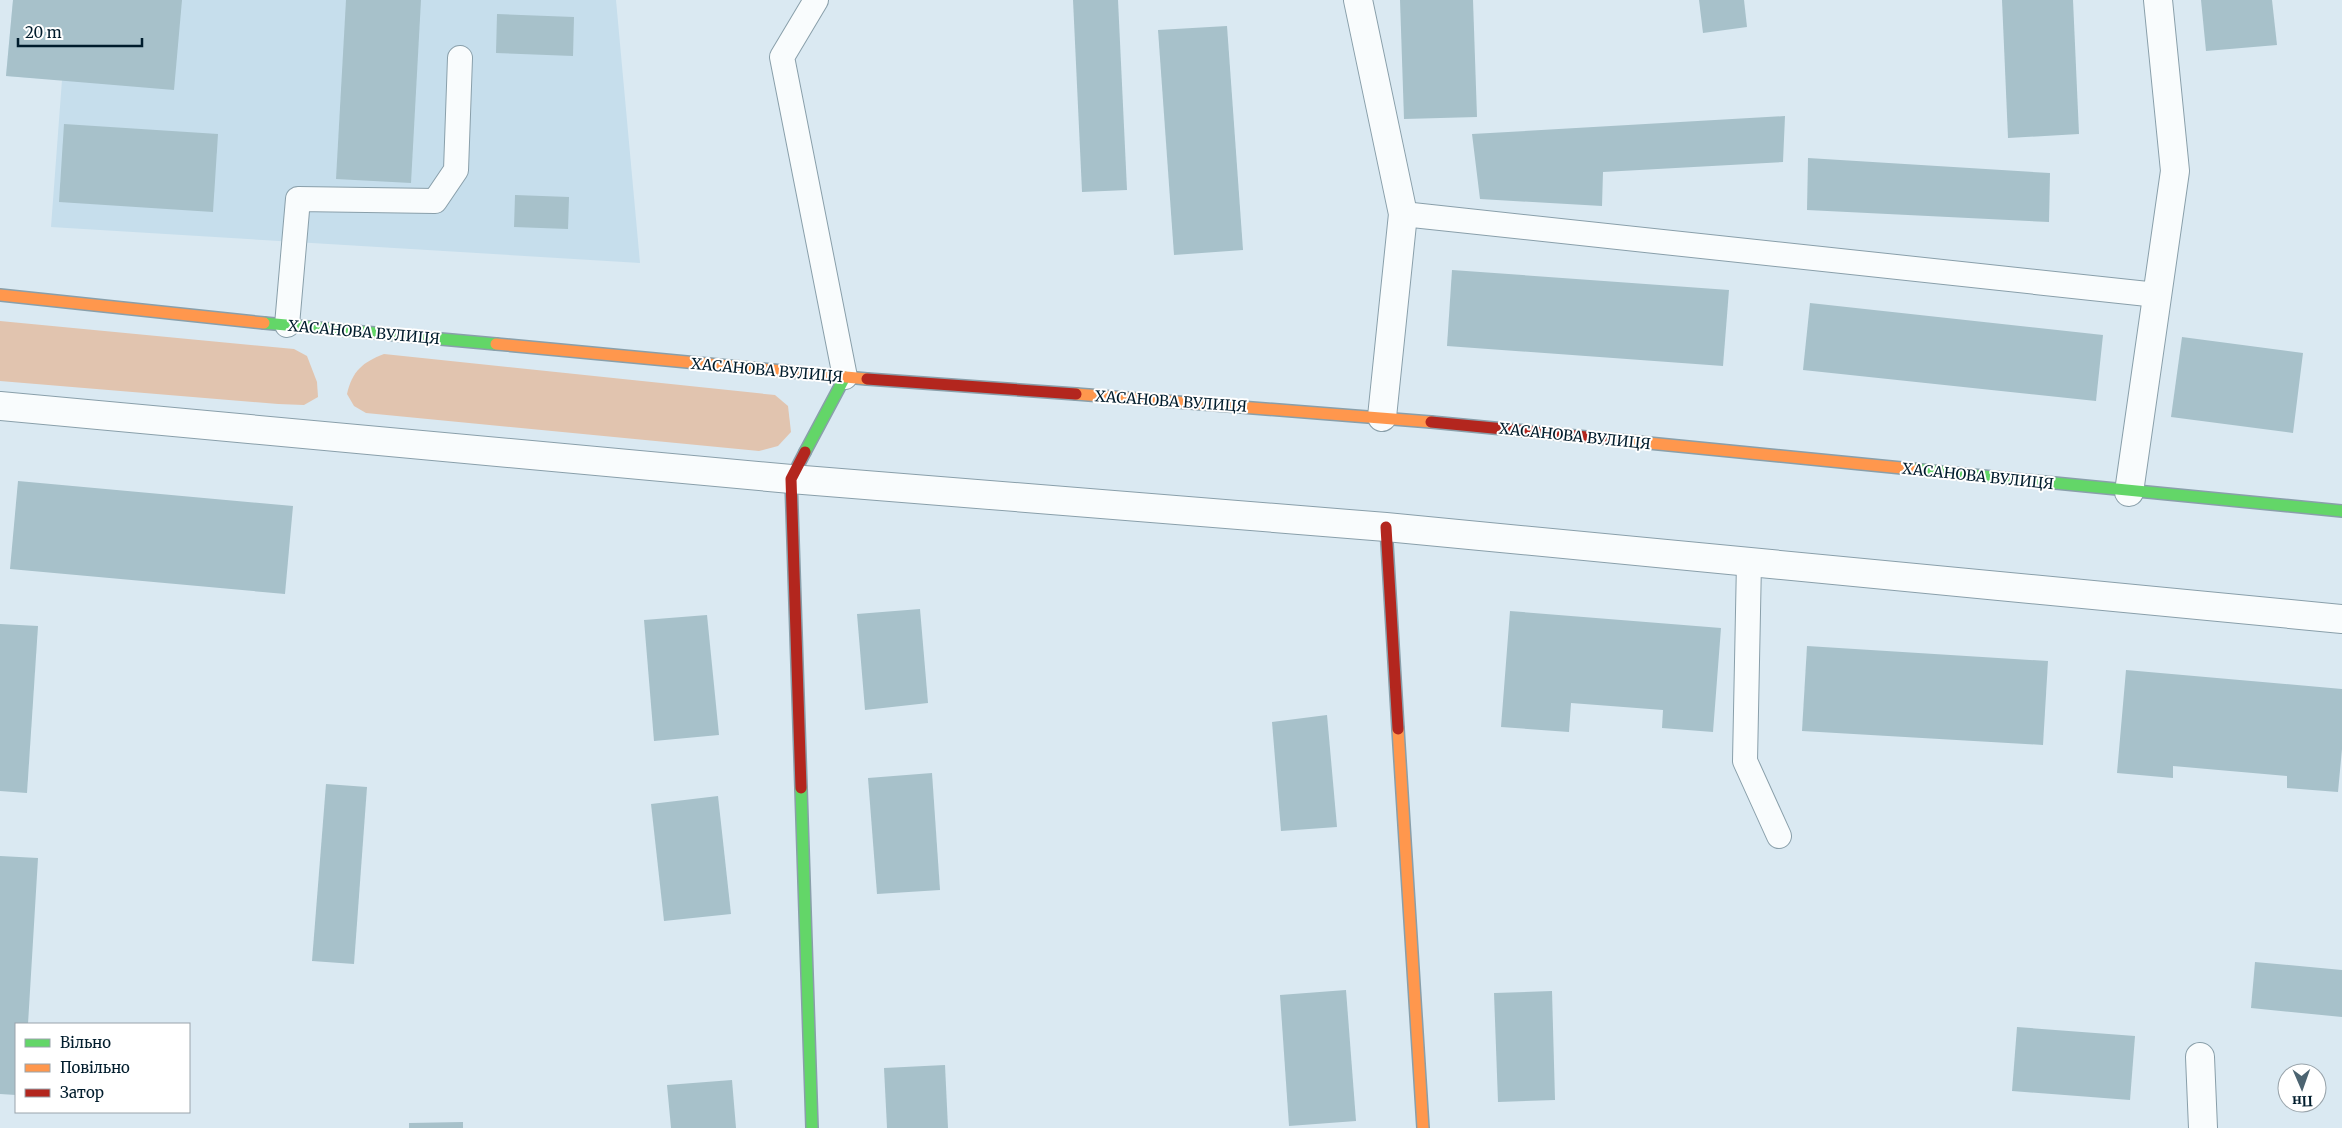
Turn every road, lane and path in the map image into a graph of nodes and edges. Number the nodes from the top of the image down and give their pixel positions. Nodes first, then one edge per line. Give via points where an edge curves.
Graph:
1 (816, 0) edge
2 (1358, 0) edge
3 (2158, 0) edge
4 (460, 58) dead end
5 (1402, 214) junction
6 (0, 295) edge
7 (2157, 295) junction
8 (288, 325) junction
9 (845, 377) junction
10 (0, 406) edge
11 (1382, 416) junction
12 (791, 479) junction
13 (2129, 492) junction
14 (2342, 511) edge
15 (1386, 527) junction
16 (1749, 562) junction
17 (2342, 619) edge
18 (1779, 836) dead end
19 (2200, 1057) dead end
20 (812, 1128) edge
21 (1423, 1128) edge
22 (2202, 1128) edge

1 - 9 lane via 782,57
2 - 5 street
3 - 7 street via 2175,171
4 - 8 lane via 456,170 435,201 298,199
5 - 7 lane
5 - 11 street
6 - 8 street, ХАСАНОВА ВУЛИЦЯ
7 - 13 street
8 - 9 street, ХАСАНОВА ВУЛИЦЯ
9 - 11 street, ХАСАНОВА ВУЛИЦЯ
9 - 12 street
10 - 12 street
11 - 13 street, ХАСАНОВА ВУЛИЦЯ
12 - 15 street
12 - 20 street
13 - 14 street, ХАСАНОВА ВУЛИЦЯ
15 - 16 street
15 - 21 street
16 - 17 street
16 - 18 lane via 1745,761
19 - 22 street

